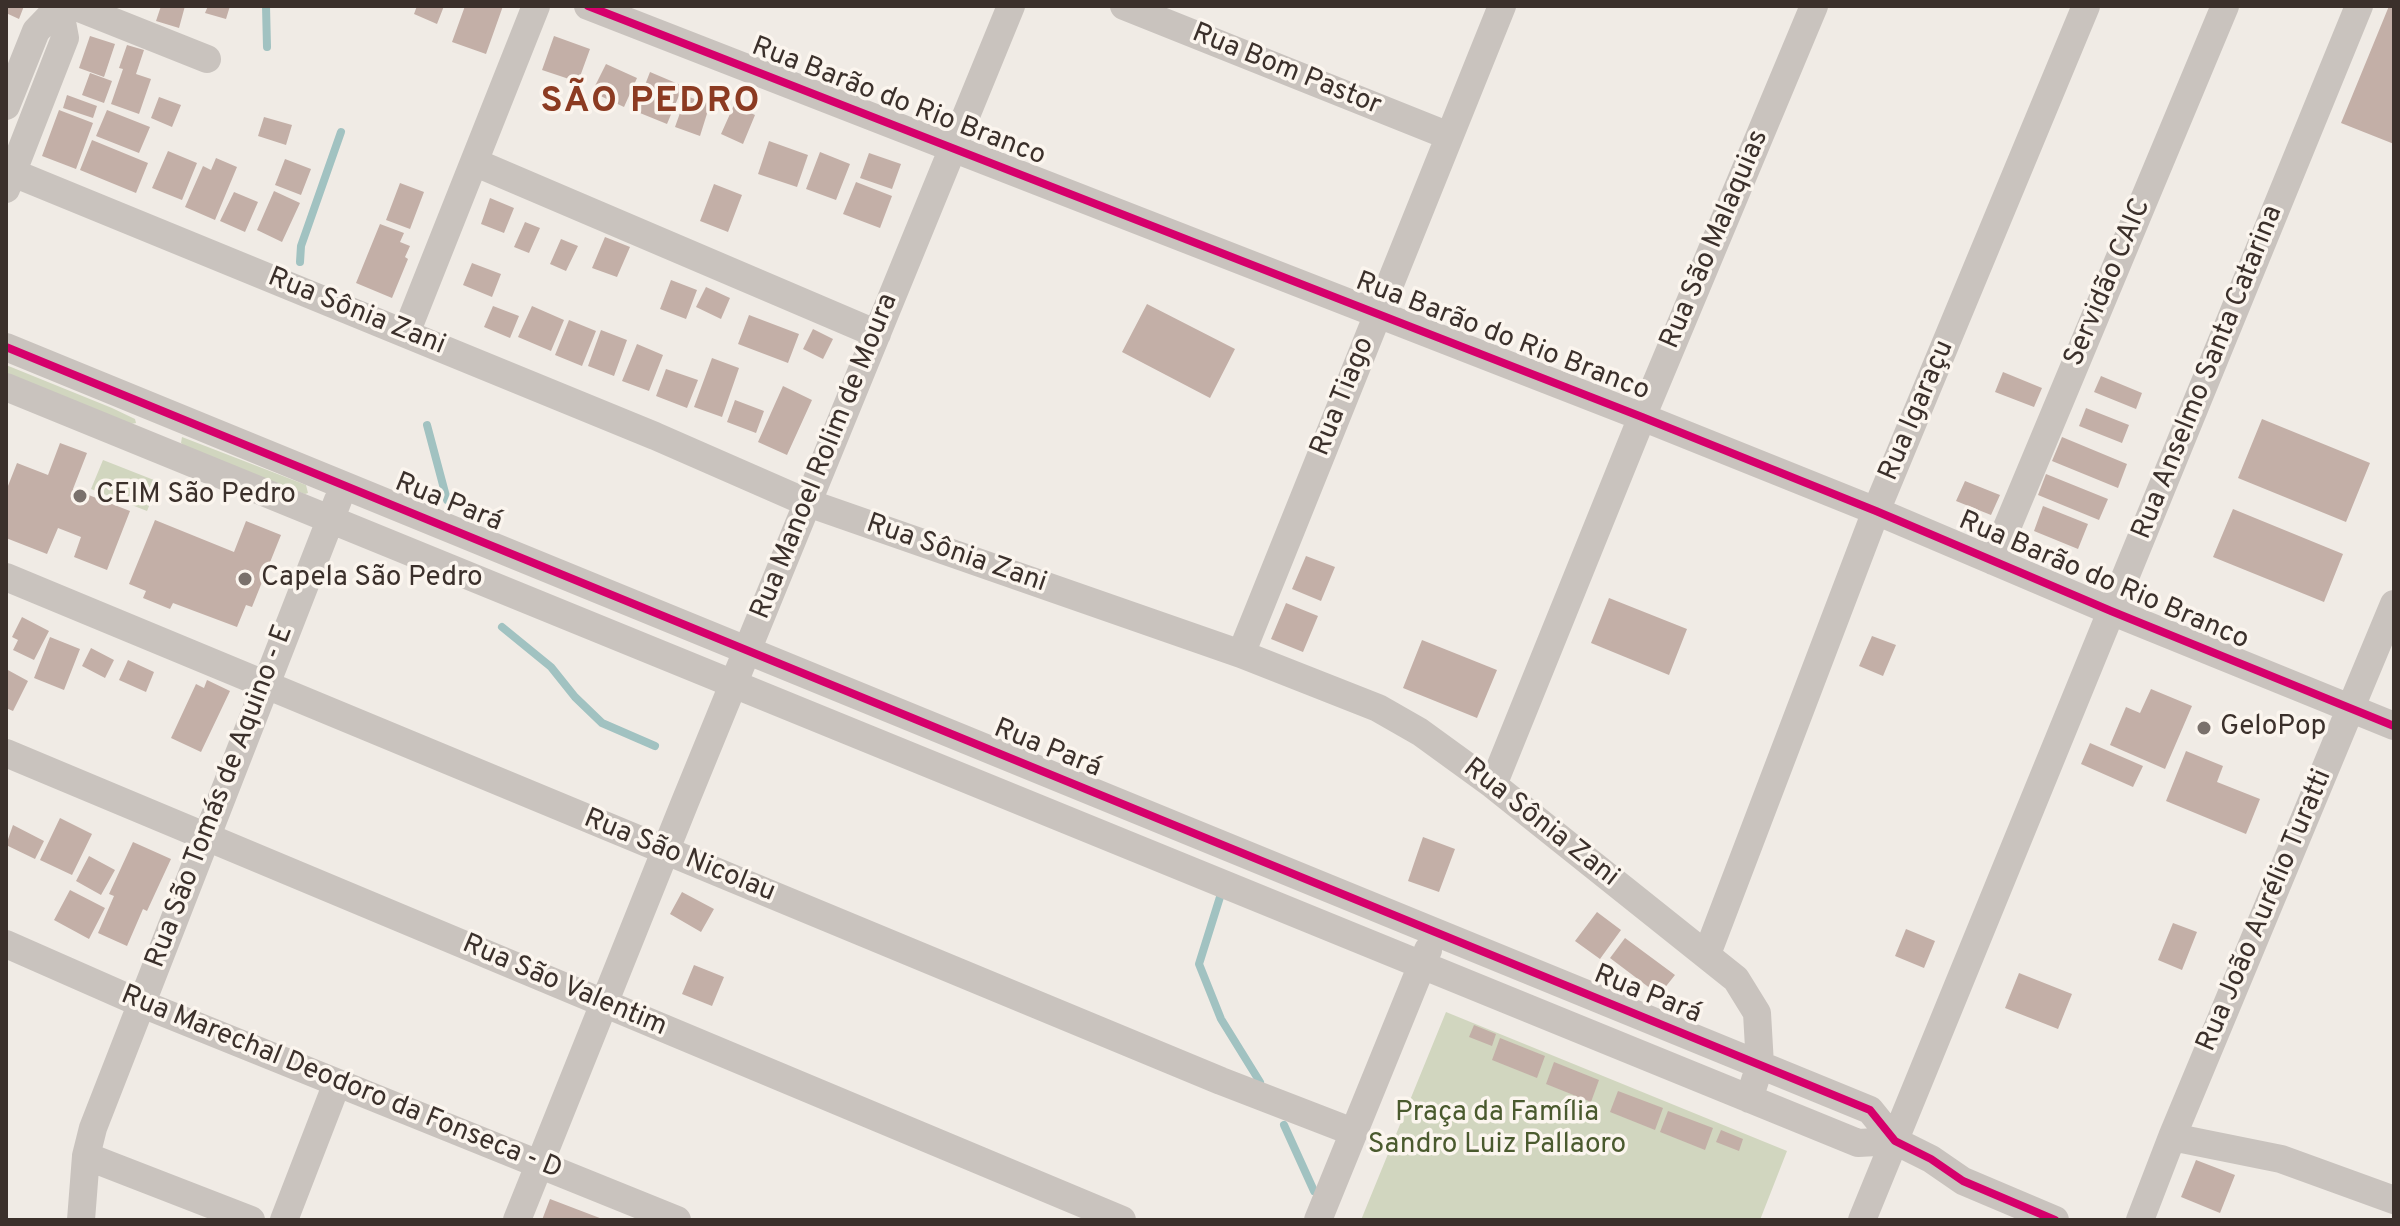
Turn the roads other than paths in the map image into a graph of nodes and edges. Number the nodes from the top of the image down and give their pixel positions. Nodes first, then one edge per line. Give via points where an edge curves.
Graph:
1 (60, 6) edge
2 (74, 6) edge
3 (536, 6) edge
4 (588, 6) edge
5 (1011, 6) edge
6 (1124, 6) edge
7 (1502, 6) edge
8 (1814, 6) edge
9 (2086, 6) edge
10 (2225, 6) edge
11 (2359, 6) edge
12 (207, 59) dead end
13 (6, 106) edge
14 (1449, 136) junction
15 (953, 148) junction
16 (474, 162) junction
17 (8, 177) edge
18 (1378, 313) junction
19 (406, 333) junction
20 (877, 334) junction
21 (6, 347) edge
22 (6, 387) edge
23 (162, 411) junction
24 (1642, 417) junction
25 (150, 445) junction
26 (344, 485) junction
27 (808, 503) junction
28 (1876, 511) junction
29 (331, 518) junction
30 (1993, 561) junction
31 (6, 577) edge
32 (2394, 604) edge
33 (2111, 611) junction
34 (747, 651) junction
35 (1241, 654) junction
36 (734, 683) junction
37 (264, 686) junction
38 (2350, 708) junction
39 (2394, 726) edge
40 (6, 753) edge
41 (1493, 785) junction
42 (205, 836) junction
43 (665, 851) junction
44 (1435, 932) junction
45 (6, 944) edge
46 (1707, 954) junction
47 (1422, 965) junction
48 (140, 1003) junction
49 (604, 1003) junction
50 (1760, 1065) junction
51 (337, 1083) junction
52 (1749, 1099) junction
53 (1353, 1132) junction
54 (2172, 1137) junction
55 (1895, 1141) junction
56 (86, 1156) junction
57 (540, 1165) junction
58 (2394, 1200) edge
59 (81, 1220) edge
60 (251, 1220) edge
61 (284, 1220) edge
62 (517, 1220) edge
63 (677, 1220) edge
64 (1122, 1220) edge
65 (1318, 1220) edge
66 (1862, 1220) edge
67 (2055, 1220) edge
68 (2140, 1220) edge

1 - 13 street via 36,31
1 - 17 street via 65,38
2 - 12 street
3 - 16 street
4 - 15 street, Rua Barão do Rio Branco
5 - 15 street, Rua Manoel Rolim de Moura
6 - 14 street, Rua Bom Pastor
7 - 14 street, Rua Tiago
8 - 24 street, Rua São Malaquias
9 - 28 street, Rua Igaraçu
10 - 30 street, Servidão CAIC
11 - 33 street, Rua Anselmo Santa Catarina
14 - 18 street, Rua Tiago
15 - 18 street, Rua Barão do Rio Branco
15 - 20 street, Rua Manoel Rolim de Moura
16 - 19 street
16 - 20 street
17 - 19 street, Rua Sônia Zani
18 - 24 street, Rua Barão do Rio Branco
18 - 35 street, Rua Tiago
19 - 27 street, Rua Sônia Zani
20 - 27 street, Rua Manoel Rolim de Moura
21 - 23 street, Rua Pará
22 - 25 street, Rua Pará
23 - 25 street
23 - 26 street, Rua Pará
24 - 28 street, Rua Barão do Rio Branco
24 - 41 street, Rua São Malaquias
25 - 29 street, Rua Pará
26 - 29 street, Rua São Tomás de Aquino - E
26 - 34 street, Rua Pará
27 - 34 street, Rua Manoel Rolim de Moura
27 - 35 street, Rua Sônia Zani
28 - 30 street, Rua Barão do Rio Branco
28 - 46 street, Rua Igaraçu
29 - 36 street, Rua Pará
29 - 37 street, Rua São Tomás de Aquino - E
30 - 33 street, Rua Barão do Rio Branco
31 - 37 street, Rua São Nicolau
32 - 38 street, Rua João Aurélio Turatti
33 - 38 street, Rua Barão do Rio Branco
33 - 55 street, Rua Anselmo Santa Catarina
34 - 36 street, Rua Manoel Rolim de Moura
34 - 44 street, Rua Pará
35 - 41 street, Rua Sônia Zani via 1378,708
36 - 43 street, Rua Manoel Rolim de Moura
36 - 47 street, Rua Pará
37 - 42 street, Rua São Tomás de Aquino - E
37 - 43 street, Rua São Nicolau
38 - 39 street, Rua Barão do Rio Branco
38 - 54 street, Rua João Aurélio Turatti
40 - 42 street, Rua São Valentim
41 - 46 street, Rua Sônia Zani
42 - 48 street, Rua São Tomás de Aquino - E
42 - 49 street, Rua São Valentim
43 - 49 street, Rua Manoel Rolim de Moura
43 - 53 street, Rua São Nicolau
44 - 47 street
44 - 50 street, Rua Pará
45 - 48 street, Rua Marechal Deodoro da Fonseca - D
46 - 50 street, Rua Sônia Zani via 1736,979 1757,1013
47 - 52 street, Rua Pará
47 - 53 street
48 - 51 street, Rua Marechal Deodoro da Fonseca - D
48 - 56 street, Rua São Tomás de Aquino - E
49 - 57 street, Rua Manoel Rolim de Moura
49 - 64 street, Rua São Valentim
50 - 52 street, Rua Sônia Zani
50 - 55 street, Rua Pará via 1870,1110
51 - 57 street, Rua Marechal Deodoro da Fonseca - D
51 - 61 street
52 - 55 street, Rua Pará via 1858,1143
53 - 65 street
54 - 58 street via 2281,1159
54 - 68 street, Rua João Aurélio Turatti
55 - 66 street, Rua Anselmo Santa Catarina
55 - 67 street, Rua Pará via 1963,1181
56 - 59 street, Rua São Tomás de Aquino - E
56 - 60 street
57 - 62 street, Rua Manoel Rolim de Moura
57 - 63 street, Rua Marechal Deodoro da Fonseca - D

